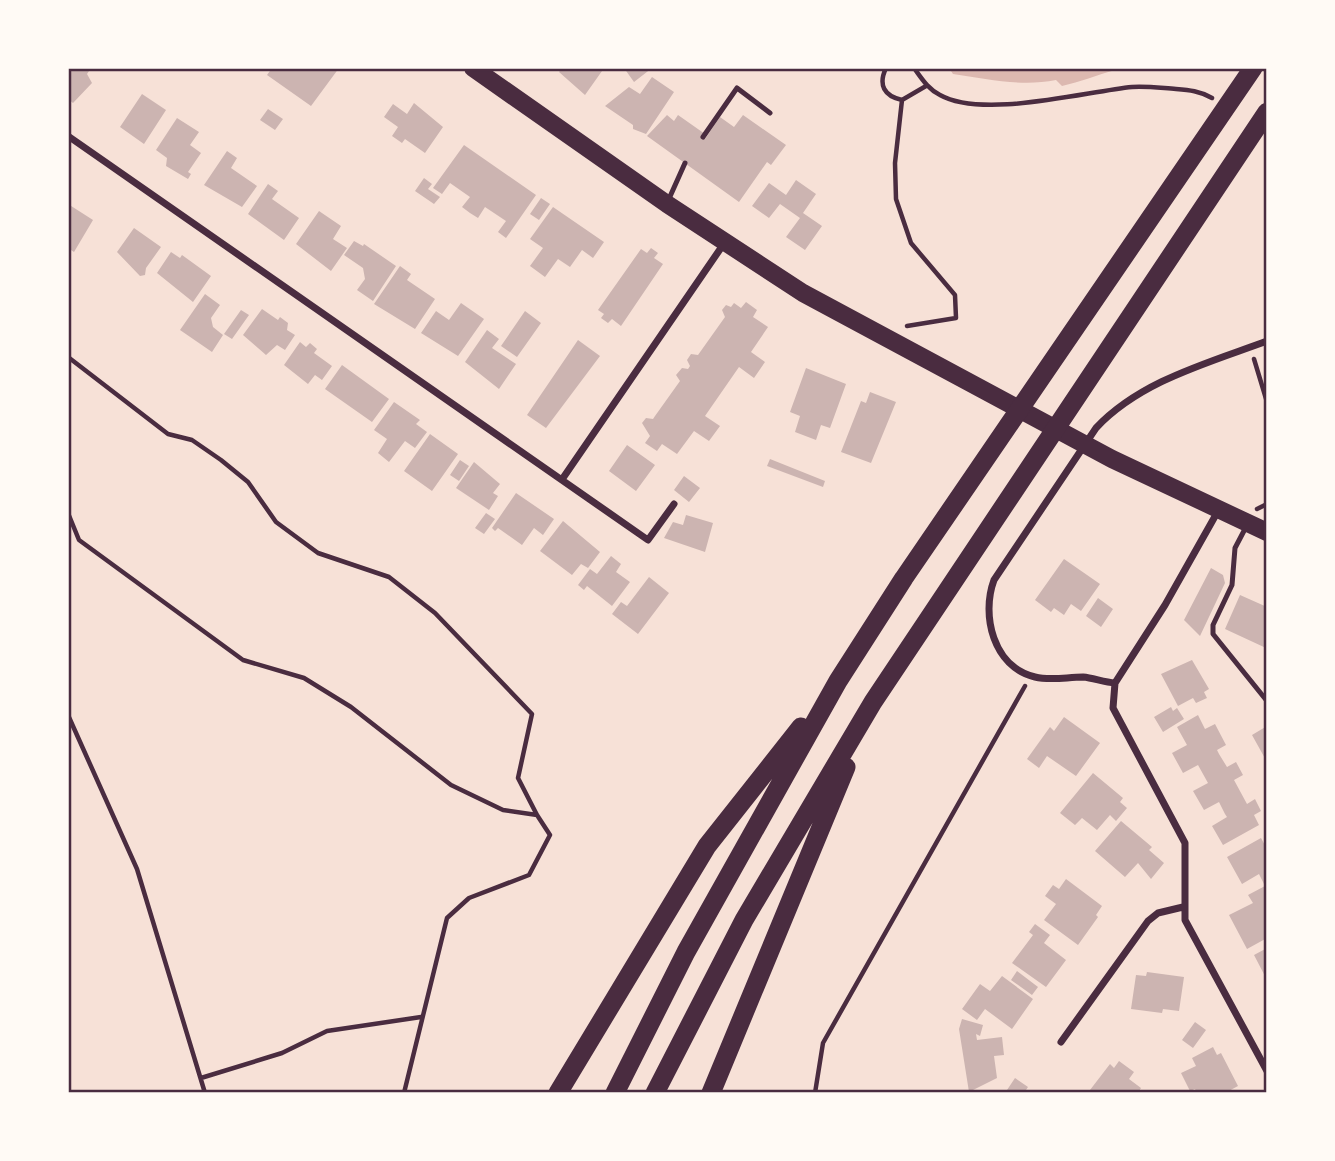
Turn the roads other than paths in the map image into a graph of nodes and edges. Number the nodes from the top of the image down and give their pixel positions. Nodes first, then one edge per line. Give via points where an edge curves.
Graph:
1 (472, 68) edge
2 (1253, 68) edge
3 (1267, 112) edge
4 (769, 113) dead end
5 (68, 135) edge
6 (703, 138) dead end
7 (685, 163) dead end
8 (667, 204) junction
9 (725, 242) junction
10 (1267, 341) edge
11 (563, 478) junction
12 (674, 504) dead end
13 (1218, 511) junction
14 (1248, 524) junction
15 (1267, 532) edge
16 (838, 681) junction
17 (1115, 683) junction
18 (1267, 701) edge
19 (873, 702) junction
20 (1183, 907) junction
21 (1061, 1042) dead end
22 (1267, 1071) edge
23 (558, 1093) edge
24 (615, 1093) edge
25 (655, 1093) edge
26 (711, 1093) edge

1 - 8 main road
2 - 16 highway
3 - 19 highway
4 - 6 lane via 737,88
5 - 11 street
7 - 8 lane
8 - 9 main road
9 - 11 street
9 - 13 main road via 887,341
10 - 17 street via 1135,394 1113,410 1096,428 994,580 989,625 1003,656 1014,667 1046,679 1086,677
11 - 12 street via 648,540
13 - 14 main road
13 - 17 street
14 - 15 main road
14 - 18 lane via 1236,548 1231,585 1213,634
16 - 23 highway via 707,846
16 - 24 highway via 686,952
17 - 20 street via 1113,708 1185,843
19 - 25 highway via 744,920
19 - 26 highway
20 - 21 street via 1158,913 1148,921
20 - 22 street via 1191,932

